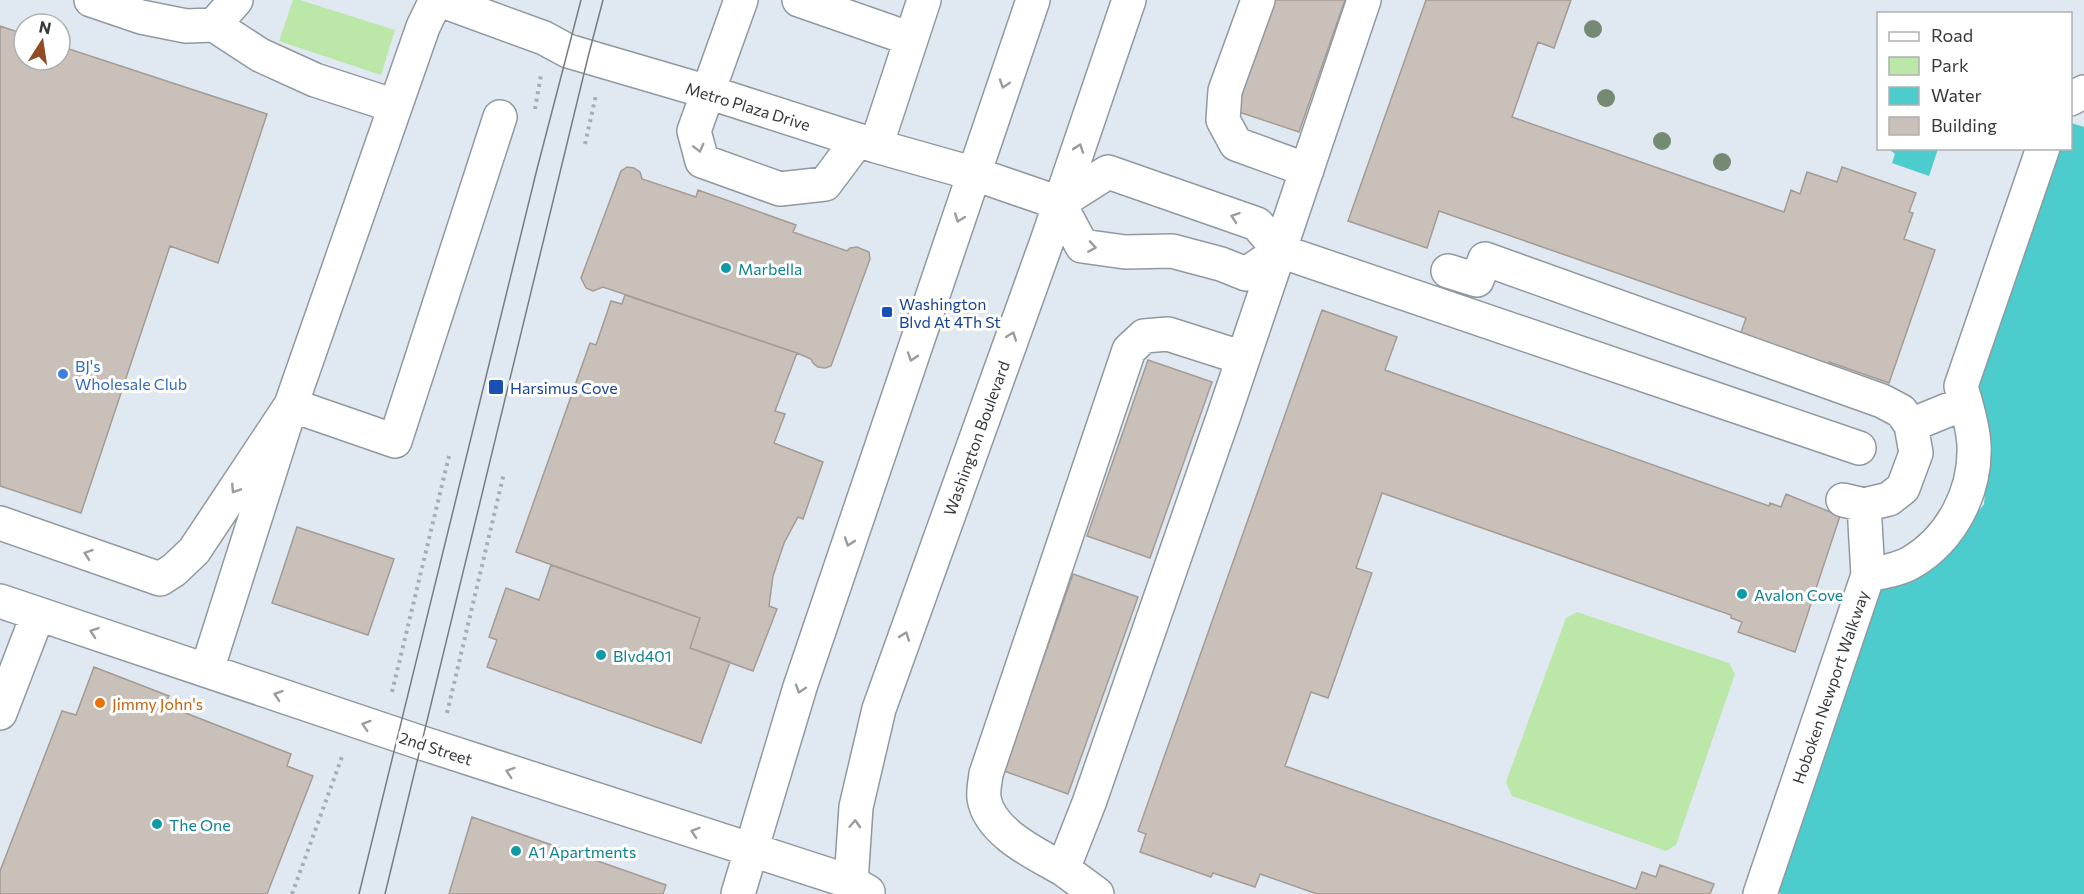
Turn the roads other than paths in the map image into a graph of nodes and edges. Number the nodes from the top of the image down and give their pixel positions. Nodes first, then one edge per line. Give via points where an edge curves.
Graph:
1 (236, 0) edge
2 (438, 0) edge
3 (741, 0) edge
4 (798, 0) edge
5 (924, 0) edge
6 (1033, 0) edge
7 (1129, 0) edge
8 (1258, 0) edge
9 (1364, 0) edge
10 (107, 3) edge
11 (503, 10) edge
12 (214, 25) junction
13 (911, 39) junction
14 (708, 92) junction
15 (395, 106) junction
16 (500, 117) dead end
17 (867, 143) junction
18 (2042, 150) edge
19 (1307, 170) junction
20 (975, 174) junction
21 (1059, 203) junction
22 (1280, 251) junction
23 (1448, 271) dead end
24 (1243, 358) junction
25 (1965, 403) junction
26 (291, 405) junction
27 (1911, 425) junction
28 (1859, 448) dead end
29 (0, 523) edge
30 (1868, 575) junction
31 (0, 601) edge
32 (38, 614) junction
33 (207, 670) junction
34 (0, 713) edge
35 (751, 850) junction
36 (1063, 869) junction
37 (859, 890) edge
38 (738, 894) edge
39 (1097, 894) edge
40 (1760, 894) edge

1 - 12 street
2 - 11 street, Metro Plaza Drive
2 - 15 street via 423,27
3 - 14 street
4 - 13 street
5 - 13 street
6 -> 20 street
21 -> 7 street, Washington Boulevard
8 - 19 street via 1225,91 1223,120 1236,144
9 - 19 street
10 - 12 street via 141,17 186,26
11 - 14 street, Metro Plaza Drive via 568,51
12 - 15 street via 260,55 315,80
13 - 17 street
14 - 17 street, Metro Plaza Drive
14 -> 17 street via 694,131 702,161 780,189 825,184
15 - 26 street
16 - 26 street via 395,441
17 - 20 street, Metro Plaza Drive
18 - 25 street, Hoboken Newport Walkway via 1961,386
19 - 22 street
20 - 21 street, Metro Plaza Drive
20 -> 35 street via 800,687
22 -> 21 street via 1257,224 1108,172
21 -> 22 street via 1082,246 1125,252 1172,251 1246,274
37 -> 21 street, Washington Boulevard via 856,807 879,709
22 - 24 street
22 - 28 street
23 - 27 street via 1477,280 1485,259 1882,401 1901,411
24 - 36 street
24 - 36 street via 1168,334 1144,336 1129,350 986,774 984,798 992,819 1018,844
25 - 27 street
25 - 30 street, Hoboken Newport Walkway via 1972,425 1973,468 1958,514 1928,551 1910,563
26 -> 29 street via 194,551 160,579
26 - 33 street
27 - 30 street via 1916,453 1903,488 1888,499 1853,503
30 - 40 street, Hoboken Newport Walkway
31 - 32 street, 2nd Street
33 -> 32 street, 2nd Street
32 - 34 street
35 -> 33 street, 2nd Street
35 - 37 street, 2nd Street
35 - 38 street
36 - 39 street

